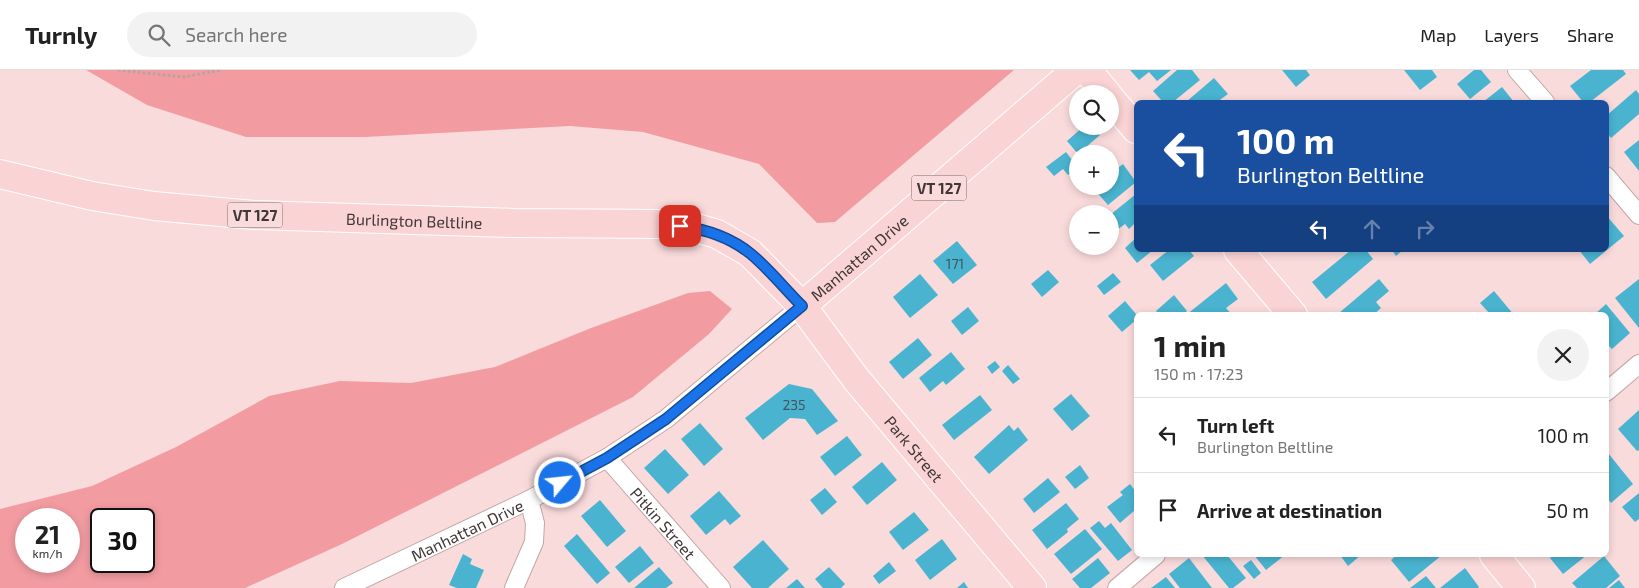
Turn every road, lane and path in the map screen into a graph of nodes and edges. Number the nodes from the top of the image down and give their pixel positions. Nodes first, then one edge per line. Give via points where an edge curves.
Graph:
1 (118, 70) edge
2 (221, 70) edge
3 (1076, 70) edge
4 (1087, 70) edge
5 (1517, 70) edge
6 (1100, 85) edge
7 (1542, 100) edge
8 (1119, 109) edge
9 (1134, 127) edge
10 (0, 174) edge
11 (1609, 180) edge
12 (1639, 215) edge
13 (1240, 252) edge
14 (802, 306) junction
15 (1290, 312) edge
16 (1639, 364) edge
17 (1609, 389) edge
18 (607, 458) junction
19 (529, 500) junction
20 (1154, 557) edge
21 (1496, 557) edge
22 (344, 588) edge
23 (514, 588) edge
24 (721, 588) edge
25 (1032, 588) edge
26 (1117, 588) edge
27 (1521, 588) edge

1 - 2 path via 184,77
3 - 14 main road, Manhattan Drive / VT 127
4 - 6 main road
5 - 7 street
8 - 9 main road
10 - 14 main road, Burlington Beltline / VT 127 via 154,206 254,214 693,227 717,234 750,253
11 - 12 street
13 - 15 main road
14 - 18 street, Manhattan Drive via 666,419
14 - 25 main road, Park Street / VT 127 via 856,380
16 - 17 street
18 - 19 street, Manhattan Drive
18 - 24 street, Pitkin Street
19 - 22 street, Manhattan Drive
19 - 23 street via 535,523 534,542
20 - 26 street
21 - 27 main road

